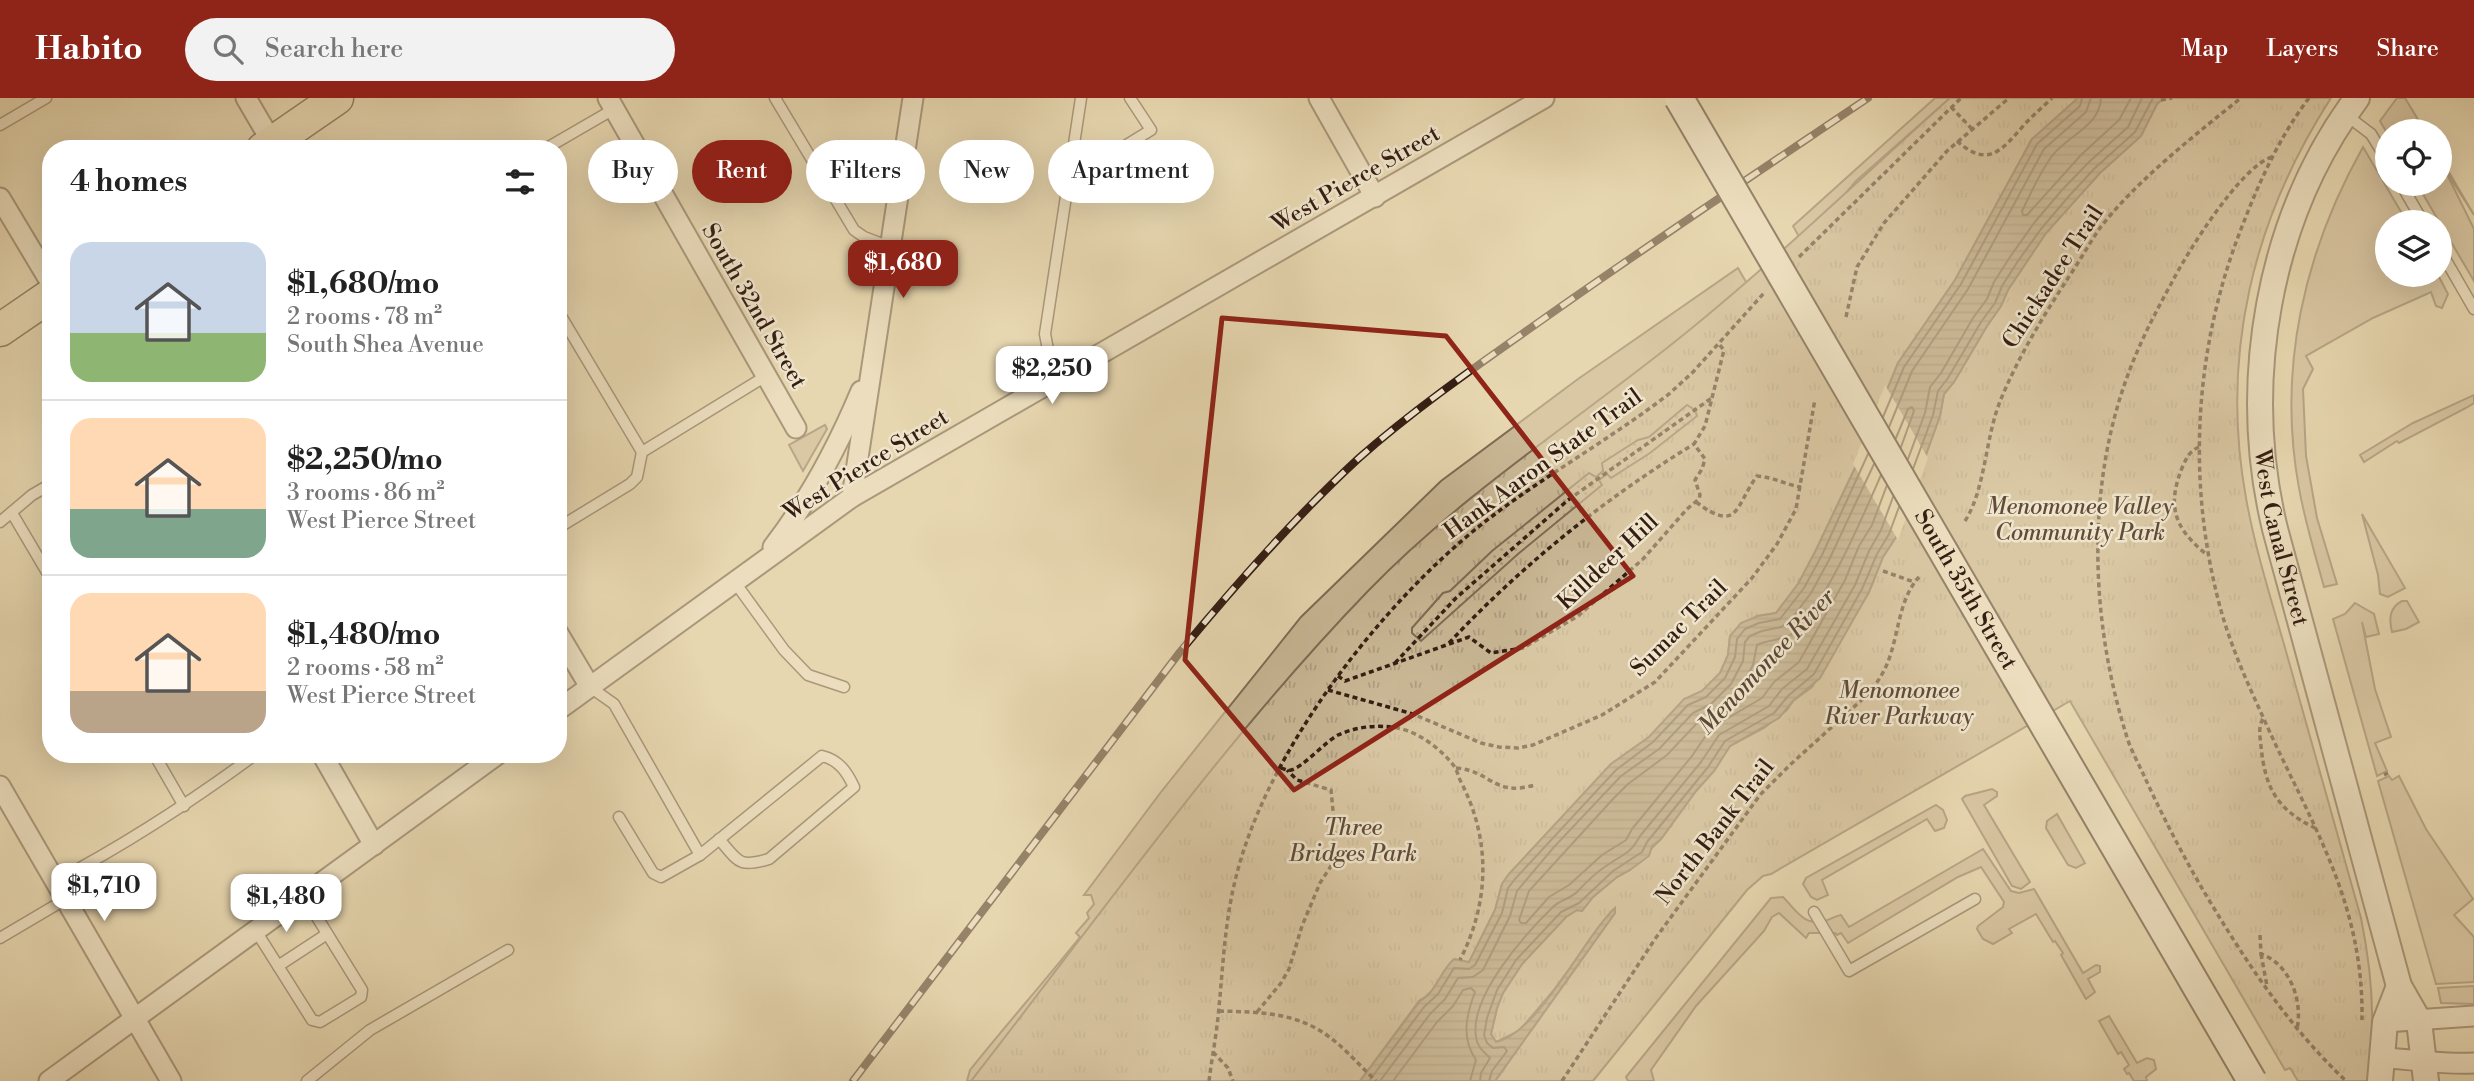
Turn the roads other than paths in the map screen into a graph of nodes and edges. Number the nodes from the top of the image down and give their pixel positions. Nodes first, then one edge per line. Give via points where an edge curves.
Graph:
1 (46, 98) edge
2 (246, 98) edge
3 (337, 98) edge
4 (775, 98) edge
5 (913, 98) edge
6 (1081, 98) edge
7 (1130, 98) edge
8 (1319, 98) edge
9 (1544, 98) edge
10 (1679, 98) edge
11 (1685, 98) edge
12 (611, 104) edge
13 (2352, 106) edge
14 (0, 125) edge
15 (1708, 137) dead end
16 (267, 140) edge
17 (280, 140) edge
18 (558, 140) edge
19 (1074, 140) edge
20 (1135, 140) edge
21 (2375, 140) edge
22 (1375, 197) junction
23 (0, 198) edge
24 (1065, 203) edge
25 (890, 247) junction
26 (42, 268) edge
27 (2452, 271) edge
28 (42, 301) edge
29 (2474, 309) edge
30 (567, 326) edge
31 (0, 330) edge
32 (873, 364) junction
33 (766, 376) junction
34 (1054, 382) junction
35 (796, 428) dead end
36 (642, 452) junction
37 (42, 489) edge
38 (852, 497) junction
39 (12, 513) junction
40 (0, 522) edge
41 (567, 522) edge
42 (760, 563) junction
43 (42, 564) edge
44 (734, 581) junction
45 (567, 649) edge
46 (590, 687) junction
47 (844, 687) dead end
48 (567, 704) edge
49 (159, 763) edge
50 (244, 763) edge
51 (327, 763) edge
52 (486, 763) edge
53 (0, 786) edge
54 (184, 806) junction
55 (619, 817) dead end
56 (719, 839) junction
57 (374, 845) junction
58 (700, 855) junction
59 (56, 881) junction
60 (304, 896) junction
61 (67, 899) junction
62 (1975, 899) dead end
63 (1814, 912) dead end
64 (256, 932) junction
65 (327, 934) junction
66 (0, 938) edge
67 (508, 950) dead end
68 (278, 966) junction
69 (2399, 986) junction
70 (2474, 1016) edge
71 (136, 1019) junction
72 (2418, 1021) junction
73 (2385, 1022) junction
74 (2474, 1063) edge
75 (2381, 1069) edge
76 (2426, 1070) edge
77 (49, 1081) edge
78 (171, 1081) edge
79 (307, 1081) edge
80 (2252, 1081) edge

1 - 14 lane
2 - 16 street
3 - 17 main road
4 - 25 lane via 854,230
5 - 25 street
6 - 19 lane
7 - 20 lane via 1151,130
8 - 22 street
9 - 22 street, West Pierce Street
10 - 80 main road, South 35th Street, bridge
11 - 15 lane
12 - 18 lane
12 - 33 street, South 32nd Street
13 - 21 lane
13 - 69 street, West Canal Street via 2308,182 2276,275 2261,352 2261,434 2275,529
22 - 34 street, West Pierce Street
23 - 26 street
24 - 34 lane via 1045,334
25 - 32 street
27 - 29 lane
28 - 31 main road
30 - 36 lane
32 - 38 street
32 - 42 street via 826,467
33 - 35 street, South 32nd Street
33 - 36 lane
34 - 38 street, West Pierce Street
36 - 41 lane via 637,477 630,484
37 - 39 lane
38 - 42 street, West Pierce Street
39 - 40 lane
39 - 43 lane
42 - 44 street, West Pierce Street
44 - 46 street, West Pierce Street
44 - 47 lane via 808,675
45 - 46 street
46 - 48 street, West Pierce Street
46 - 58 lane via 614,704
49 - 54 lane
50 - 54 lane
51 - 57 street
52 - 57 street
53 - 59 street
54 - 59 lane
55 - 58 lane via 653,873 661,877
56 - 56 lane via 822,756 835,759 854,787 769,859 740,862
56 - 58 lane
57 - 60 street
59 - 61 street
60 - 64 street
60 - 65 lane
61 - 66 lane
61 - 71 street
62 - 63 lane via 1849,971
64 - 68 lane
64 - 71 street
65 - 68 lane
65 - 68 lane via 362,990 361,997 320,1022 312,1020
67 - 79 lane via 370,1030
69 - 72 street, West Canal Street
69 - 73 street
70 - 72 street
71 - 77 street
71 - 78 street
72 - 73 street
72 - 76 street, West Canal Street
73 - 75 street
74 - 76 street
75 - 76 street

